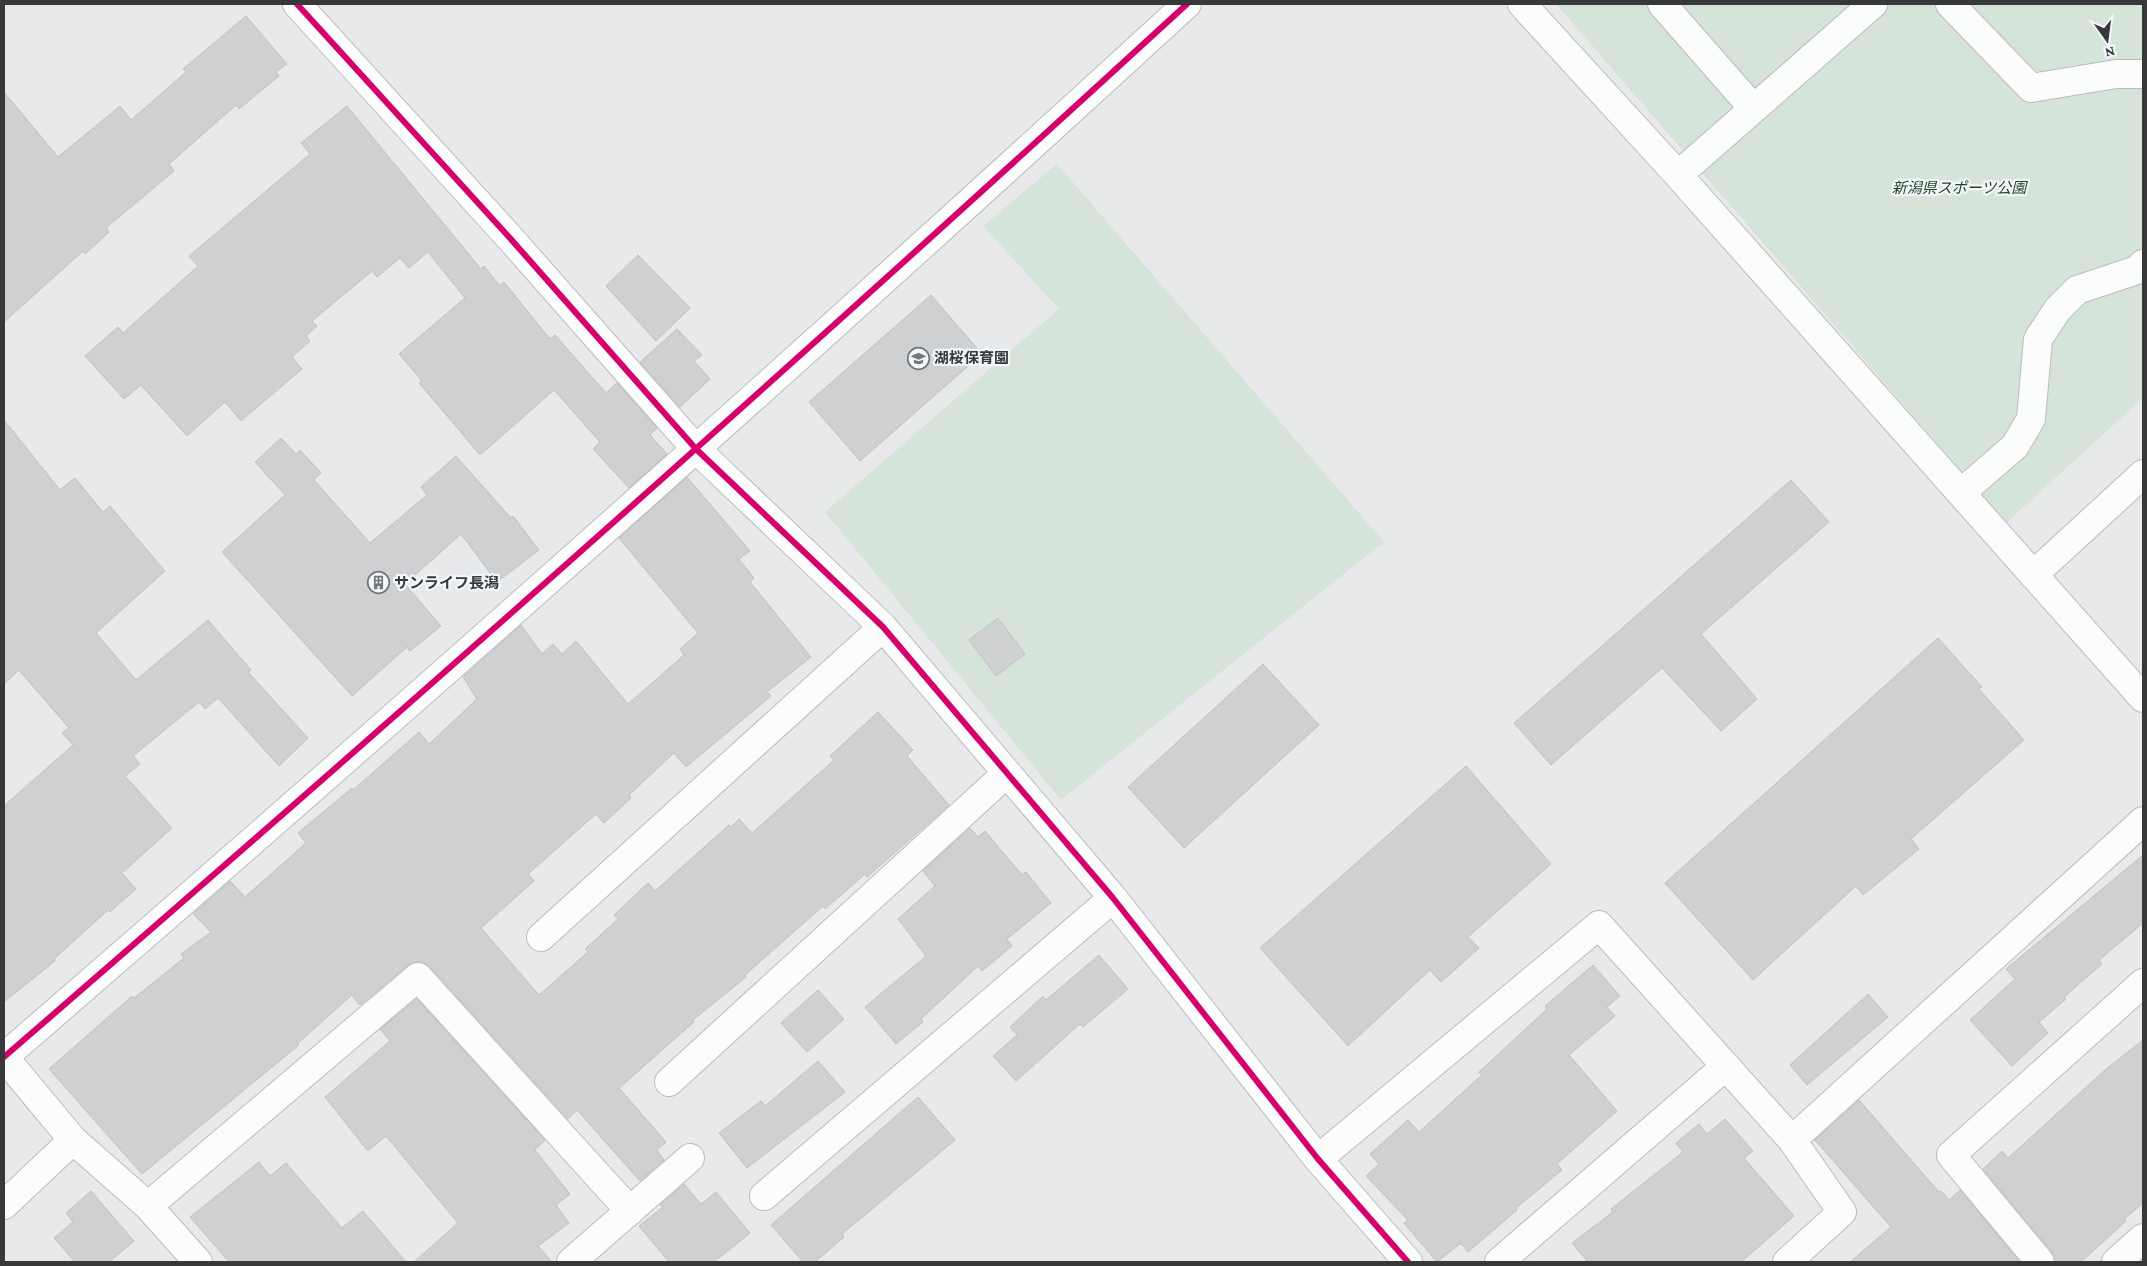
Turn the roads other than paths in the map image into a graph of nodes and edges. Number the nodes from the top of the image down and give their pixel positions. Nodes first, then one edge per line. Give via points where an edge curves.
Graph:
1 (297, 4) edge
2 (1186, 4) edge
3 (1522, 4) edge
4 (1662, 4) edge
5 (1873, 4) edge
6 (1950, 4) edge
7 (2143, 74) edge
8 (1753, 108) junction
9 (1678, 175) junction
10 (2143, 264) edge
11 (696, 449) junction
12 (2143, 474) edge
13 (1961, 493) junction
14 (2033, 575) junction
15 (883, 627) junction
16 (2143, 698) edge
17 (1006, 774) junction
18 (2143, 821) edge
19 (1113, 898) junction
20 (541, 937) dead end
21 (2143, 983) edge
22 (4, 1057) edge
23 (1726, 1066) junction
24 (669, 1082) dead end
25 (73, 1140) junction
26 (1792, 1140) junction
27 (690, 1158) dead end
28 (1318, 1159) junction
29 (764, 1196) dead end
30 (4, 1205) edge
31 (148, 1206) junction
32 (630, 1210) junction
33 (2143, 1238) edge
34 (198, 1262) edge
35 (571, 1262) edge
36 (1408, 1262) edge
37 (1499, 1262) edge
38 (1787, 1262) edge
39 (2040, 1262) edge
40 (2116, 1262) edge

1 - 11 street via 516,244
2 - 11 street
3 - 9 street
4 - 8 street
5 - 8 street
6 - 7 street via 2031,88 2116,74
8 - 9 street
9 - 13 street
10 - 13 street via 2137,270 2077,290 2058,309 2038,339 2031,419 2015,446
11 - 15 street
11 - 22 street via 296,805
12 - 14 street
13 - 14 street
14 - 16 street
15 - 17 street
15 - 20 street
17 - 19 street
17 - 24 street
18 - 26 street
19 - 28 street
19 - 29 street
21 - 39 street via 1951,1156
22 - 25 street
23 - 26 street
23 - 28 street via 1599,925
23 - 37 street
25 - 30 street
25 - 31 street
26 - 38 street via 1842,1212
27 - 32 street
28 - 36 street
31 - 32 street via 418,977
31 - 34 street
32 - 35 street
33 - 40 street

